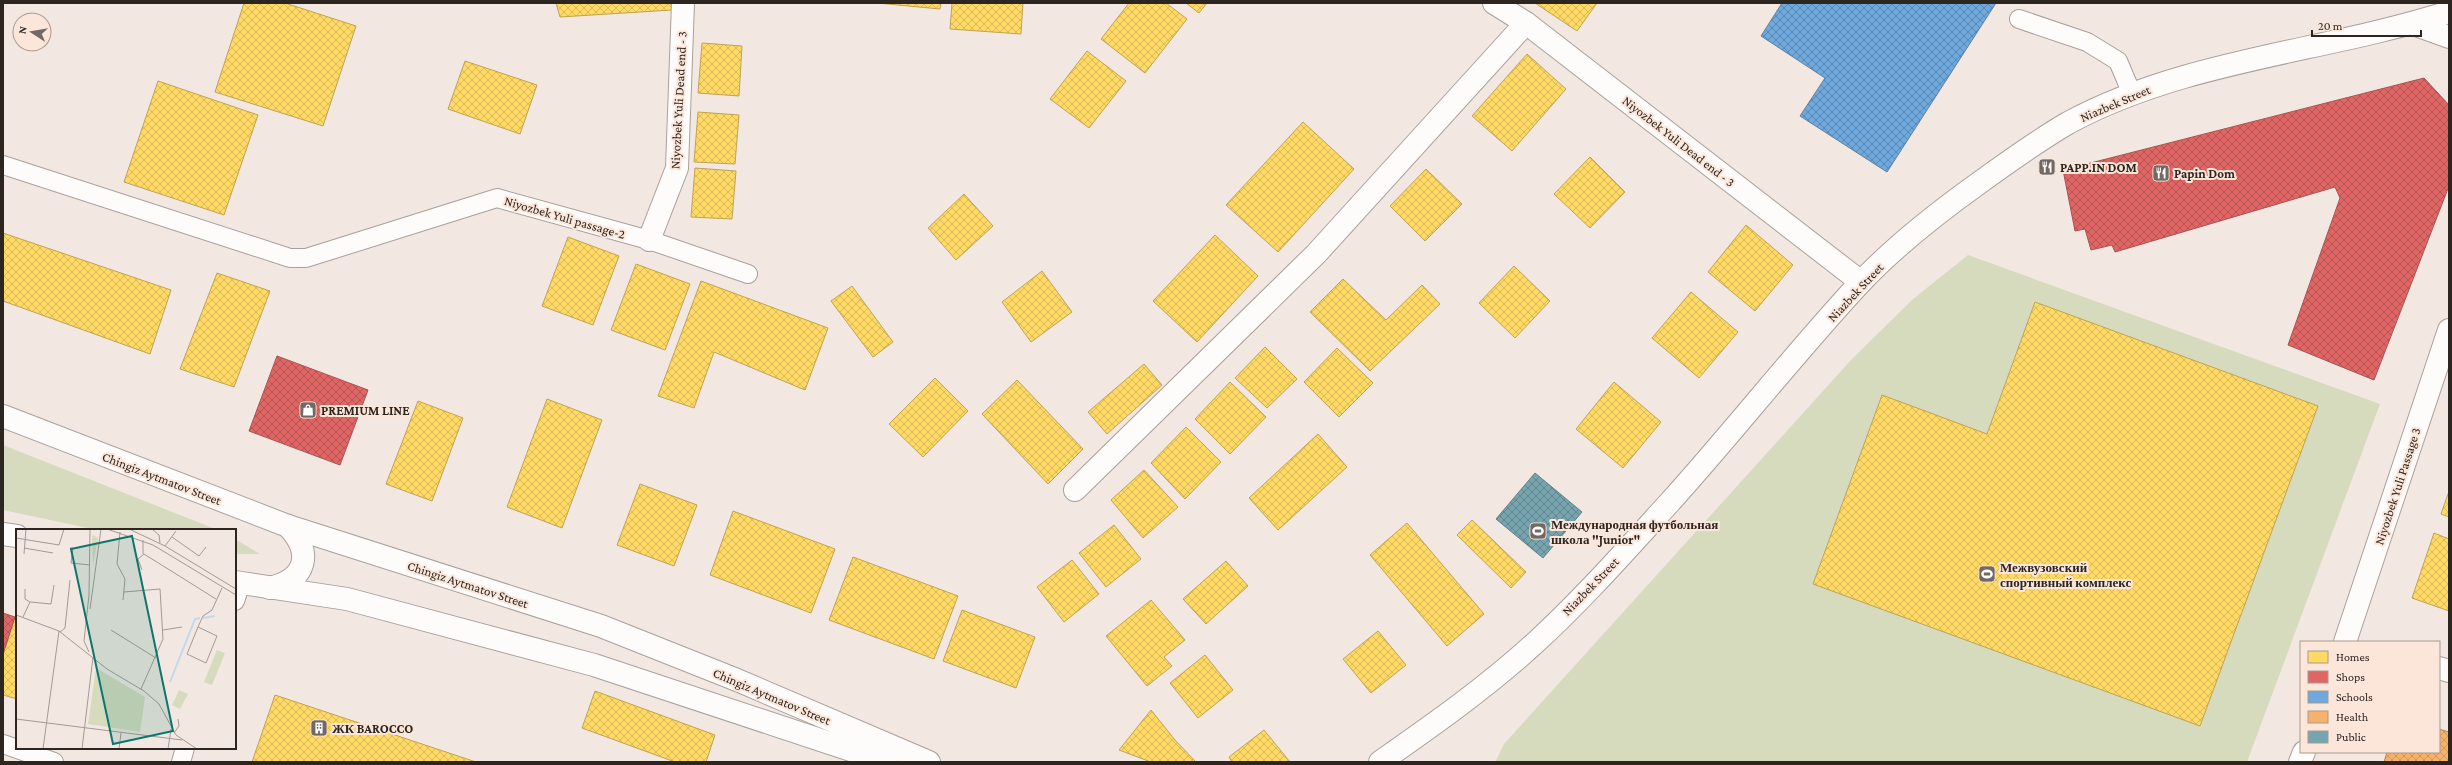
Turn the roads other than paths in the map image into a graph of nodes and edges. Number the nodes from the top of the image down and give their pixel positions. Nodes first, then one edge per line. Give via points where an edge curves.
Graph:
1 (683, 3) edge
2 (1494, 3) edge
3 (2449, 12) edge
4 (2020, 20) dead end
5 (1526, 23) junction
6 (2413, 24) junction
7 (2449, 37) edge
8 (2132, 94) junction
9 (3, 165) edge
10 (649, 240) junction
11 (748, 274) dead end
12 (1861, 282) junction
13 (2449, 330) edge
14 (3, 416) edge
15 (1075, 490) dead end
16 (288, 526) junction
17 (3, 534) edge
18 (16, 536) edge
19 (270, 588) junction
20 (237, 589) edge
21 (2352, 640) edge
22 (3, 744) edge
23 (16, 749) edge
24 (17, 749) edge
25 (185, 749) edge
26 (54, 762) edge
27 (181, 762) edge
28 (887, 762) edge
29 (929, 762) edge
30 (1380, 762) edge

1 - 10 street, Niyozbek Yuli Dead end - 3 via 677,168
2 - 5 street, Niyozbek Yuli Dead end - 3
3 - 6 street, Niazbek Street
4 - 8 lane via 2088,42 2118,61
5 - 12 street, Niyozbek Yuli Dead end - 3
5 - 15 street via 1316,254
6 - 7 street
6 - 8 street, Niazbek Street via 2181,78
8 - 12 street, Niazbek Street via 2066,124 2011,159 1926,223
9 - 10 lane, Niyozbek Yuli passage-2 via 290,258 306,258 497,198
10 - 11 lane, Niyozbek Yuli passage-2
12 - 30 street, Niazbek Street via 1671,500 1587,591 1534,643 1477,692
13 - 21 street, Niyozbek Yuli Passage 3
14 - 16 street, Chingiz Aytmatov Street
16 - 19 street via 301,545 304,556 302,566 297,575
16 - 29 street, Chingiz Aytmatov Street via 601,626 737,680
17 - 18 street
19 - 20 street, Chingiz Aytmatov Street
19 - 28 street, Chingiz Aytmatov Street via 347,599 594,665
22 - 23 lane
24 - 26 lane
25 - 27 lane

